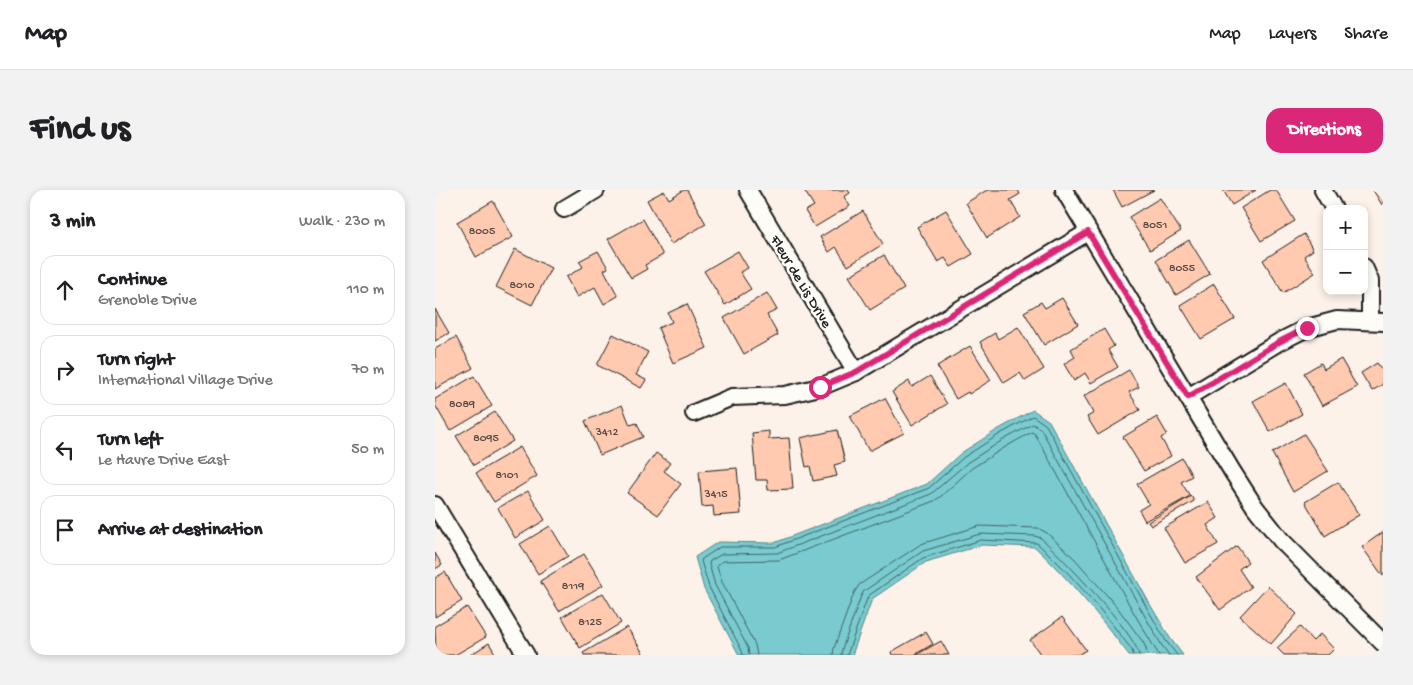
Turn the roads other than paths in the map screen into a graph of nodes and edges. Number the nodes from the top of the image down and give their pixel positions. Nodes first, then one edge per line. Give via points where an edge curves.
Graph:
1 (596, 190) edge
2 (748, 190) edge
3 (1064, 190) edge
4 (1323, 190) edge
5 (1332, 205) edge
6 (564, 209) dead end
7 (1088, 232) junction
8 (1368, 276) edge
9 (1377, 321) edge
10 (856, 372) junction
11 (1188, 397) junction
12 (694, 413) dead end
13 (435, 505) edge
14 (1383, 642) edge
15 (526, 655) edge

1 - 6 street
2 - 10 street, Fleur de Lis Drive
3 - 7 street
4 - 5 street
7 - 10 street
7 - 11 street
8 - 9 street
9 - 11 street via 1337,320 1307,328
10 - 12 street via 820,387 785,395 732,397
11 - 14 street via 1255,507 1281,540
13 - 15 street

